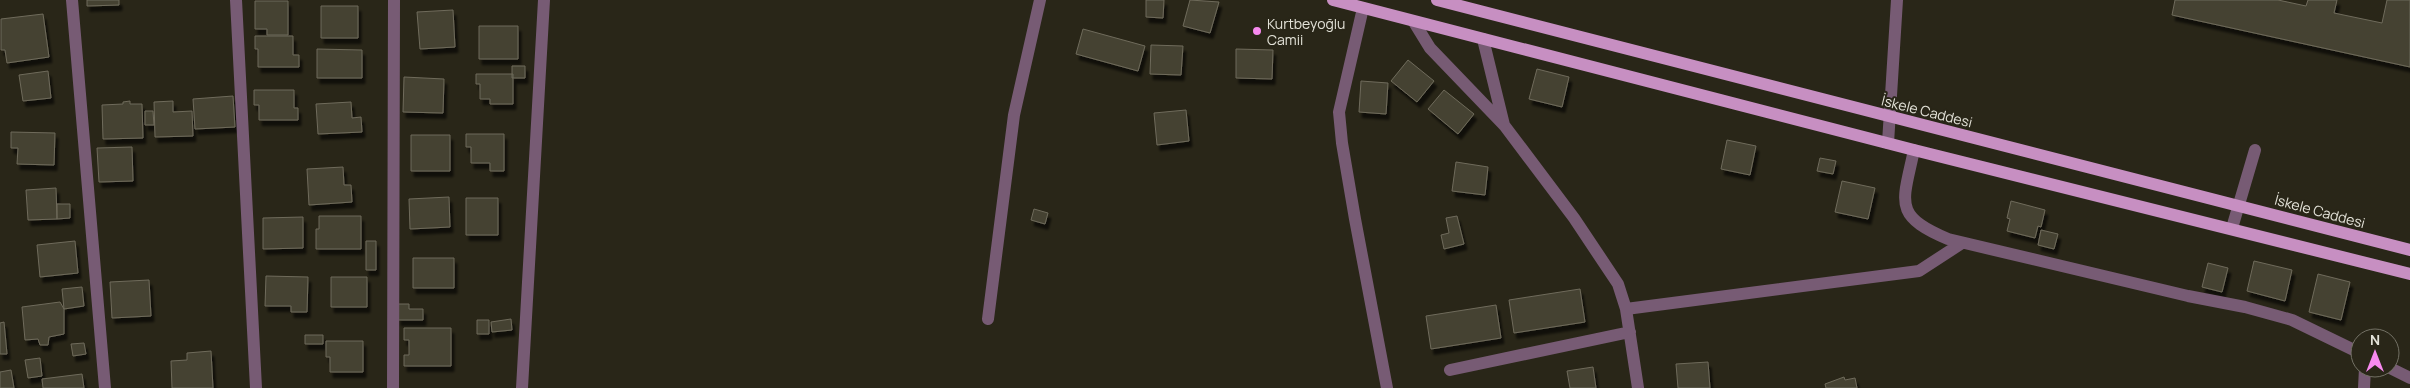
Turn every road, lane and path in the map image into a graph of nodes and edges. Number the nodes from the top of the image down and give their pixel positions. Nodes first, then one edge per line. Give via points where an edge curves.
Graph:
1 (72, 0) edge
2 (236, 0) edge
3 (394, 0) edge
4 (544, 0) edge
5 (1040, 0) edge
6 (1333, 0) edge
7 (1437, 0) edge
8 (1897, 0) edge
9 (1363, 8) junction
10 (1414, 22) junction
11 (1483, 39) junction
12 (1889, 117) junction
13 (1504, 125) junction
14 (1888, 143) junction
15 (1914, 150) junction
16 (2255, 150) dead end
17 (2238, 205) junction
18 (2232, 228) junction
19 (1962, 243) junction
20 (2410, 250) edge
21 (2410, 274) edge
22 (1626, 309) junction
23 (988, 319) dead end
24 (1630, 332) junction
25 (2350, 348) edge
26 (1450, 370) dead end
27 (105, 388) edge
28 (256, 388) edge
29 (393, 388) edge
30 (522, 388) edge
31 (1387, 388) edge
32 (1638, 388) edge

1 - 27 street
2 - 28 street
3 - 29 street
4 - 30 street
5 - 23 street via 1014,115
6 - 9 main road
7 - 12 main road, İskele Caddesi
8 - 12 street
9 - 10 main road
9 - 31 street via 1339,112 1355,219
10 - 11 main road
10 - 13 street via 1430,48
11 - 13 street
11 - 14 main road
12 - 14 street
12 - 17 main road, İskele Caddesi
13 - 22 street via 1574,218 1618,284
14 - 15 main road
15 - 18 main road
15 - 19 street via 1904,202 1911,218 1928,231
16 - 17 street
17 - 18 street
17 - 20 main road, İskele Caddesi
18 - 21 main road
19 - 22 street via 1919,271
19 - 25 street via 2245,307 2292,320
22 - 24 street
24 - 26 street
24 - 32 street

